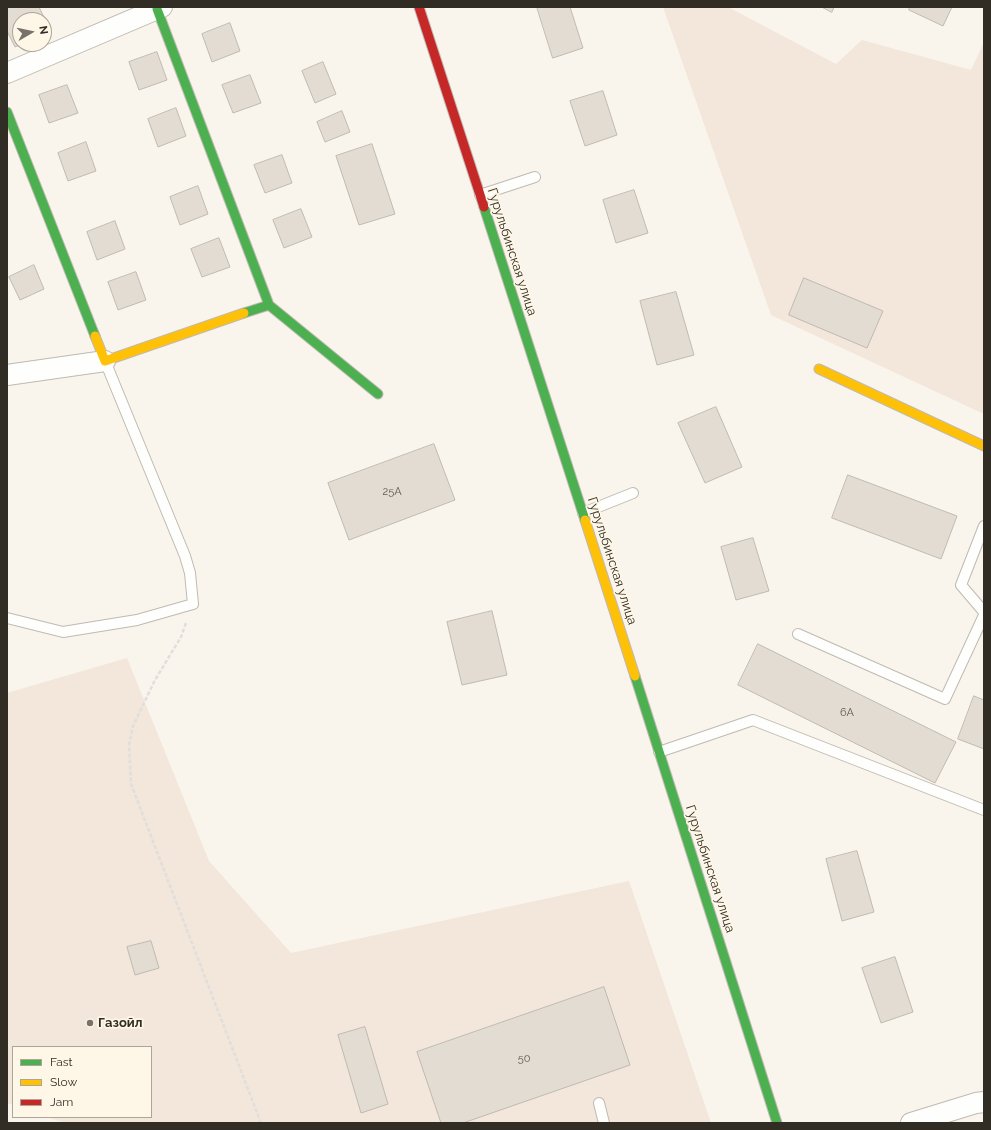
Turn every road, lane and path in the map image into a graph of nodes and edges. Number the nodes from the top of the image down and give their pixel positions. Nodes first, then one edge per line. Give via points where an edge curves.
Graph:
1 (419, 7) edge
2 (159, 8) edge
3 (7, 73) edge
4 (7, 112) edge
5 (535, 177) dead end
6 (480, 195) junction
7 (269, 305) junction
8 (105, 361) junction
9 (819, 369) dead end
10 (7, 375) edge
11 (378, 394) dead end
12 (984, 446) edge
13 (633, 494) dead end
14 (583, 514) junction
15 (984, 526) edge
16 (193, 604) junction
17 (984, 613) edge
18 (7, 618) edge
19 (798, 634) dead end
20 (659, 752) junction
21 (984, 810) edge
22 (984, 1102) edge
23 (599, 1103) dead end
24 (261, 1123) edge
25 (604, 1123) edge
26 (777, 1123) edge
27 (911, 1123) edge

1 - 6 street, Гурульбинская улица
2 - 3 street
2 - 7 street
4 - 8 street
5 - 6 lane
6 - 14 street, Гурульбинская улица
7 - 8 street
7 - 11 street
8 - 10 street
8 - 16 lane via 185,556 190,573
9 - 12 street
13 - 14 lane
14 - 20 street, Гурульбинская улица
15 - 17 lane via 961,585
16 - 18 lane via 137,620 64,632
16 - 24 path via 181,637 155,680 133,726 129,745 131,784
17 - 19 lane via 945,699
20 - 21 lane via 753,720
20 - 26 street, Гурульбинская улица
22 - 27 street
23 - 25 lane

